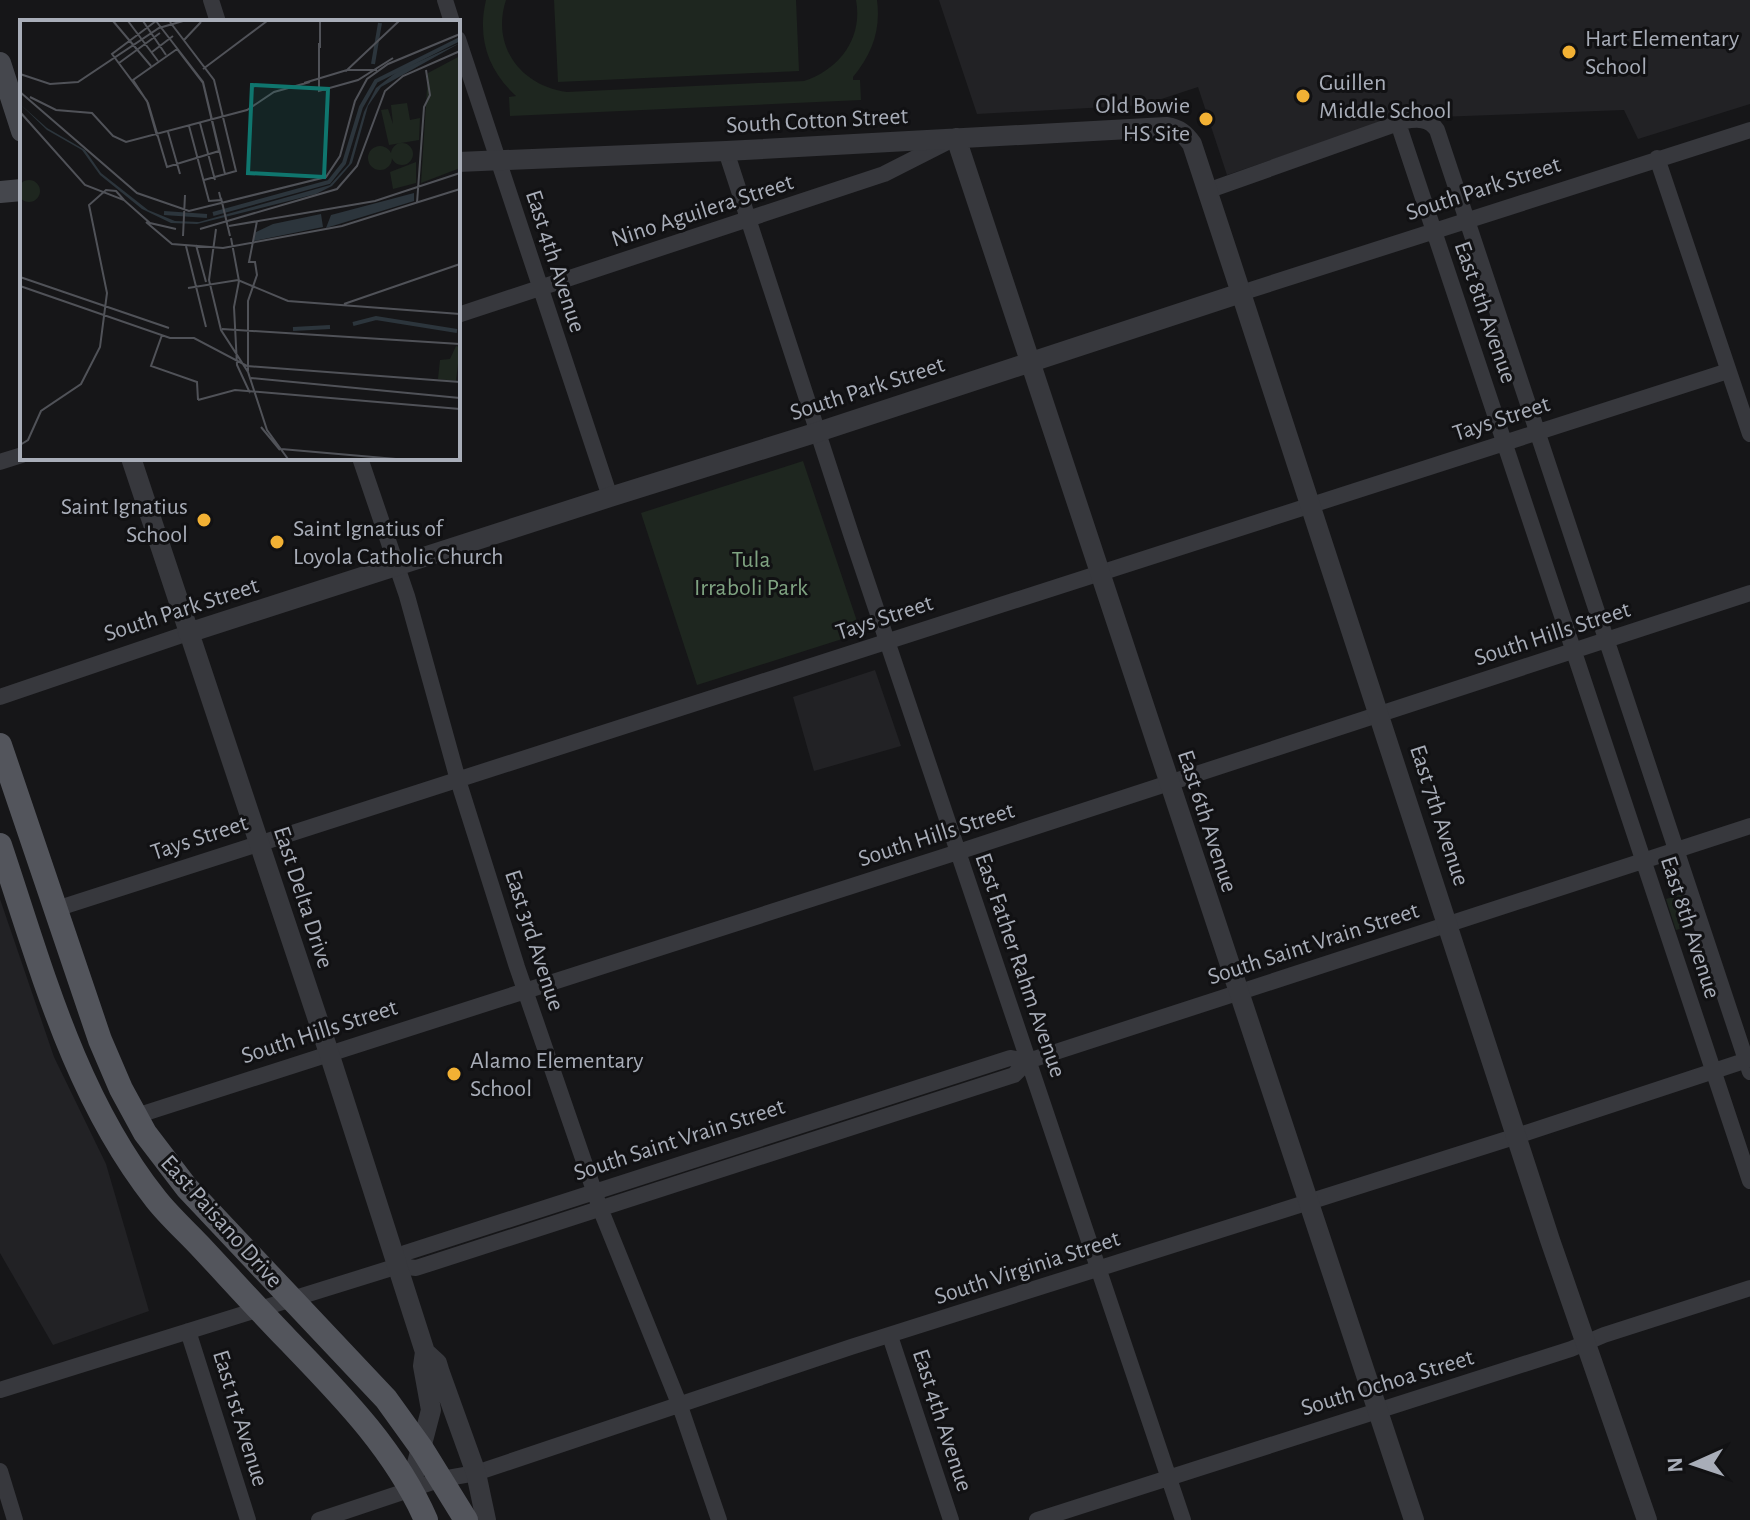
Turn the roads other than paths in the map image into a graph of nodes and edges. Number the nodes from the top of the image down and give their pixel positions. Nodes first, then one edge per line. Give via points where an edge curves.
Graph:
1 (211, 0) edge
2 (445, 0) edge
3 (217, 20) edge
4 (451, 20) edge
5 (460, 45) edge
6 (0, 63) edge
7 (1398, 123) junction
8 (20, 125) edge
9 (1179, 130) joint
10 (1750, 130) edge
11 (956, 138) junction
12 (726, 151) junction
13 (1657, 158) junction
14 (498, 159) junction
15 (460, 162) edge
16 (20, 190) edge
17 (1207, 191) junction
18 (0, 192) edge
19 (1469, 219) junction
20 (748, 221) junction
21 (1433, 232) junction
22 (539, 287) junction
23 (1241, 293) junction
24 (460, 314) edge
25 (1030, 361) junction
26 (1728, 371) junction
27 (1537, 431) junction
28 (818, 432) junction
29 (1750, 434) edge
30 (1504, 442) junction
31 (20, 456) edge
32 (132, 460) edge
33 (361, 460) edge
34 (0, 462) edge
35 (610, 497) junction
36 (1309, 504) junction
37 (398, 566) junction
38 (1100, 572) junction
39 (1750, 593) edge
40 (188, 633) junction
41 (887, 641) junction
42 (1607, 641) junction
43 (1575, 651) junction
44 (0, 697) edge
45 (1378, 714) junction
46 (0, 745) edge
47 (458, 780) junction
48 (1168, 783) junction
49 (1750, 826) edge
50 (260, 843) junction
51 (0, 845) edge
52 (1677, 850) junction
53 (958, 852) junction
54 (1644, 860) junction
55 (56, 909) junction
56 (1449, 924) junction
57 (526, 992) junction
58 (1238, 993) junction
59 (329, 1053) junction
60 (1028, 1061) junction
61 (1749, 1064) edge
62 (1713, 1071) junction
63 (136, 1116) junction
64 (1517, 1136) junction
65 (1750, 1181) edge
66 (594, 1192) junction
67 (1307, 1202) junction
68 (600, 1208) junction
69 (398, 1266) junction
70 (1100, 1269) junction
71 (1750, 1288) edge
72 (292, 1299) junction
73 (259, 1309) junction
74 (188, 1331) junction
75 (890, 1336) junction
76 (1586, 1343) junction
77 (425, 1352) junction
78 (0, 1390) edge
79 (680, 1406) junction
80 (1377, 1409) junction
81 (422, 1449) junction
82 (0, 1471) edge
83 (476, 1473) junction
84 (1169, 1476) junction
85 (442, 1479) junction
86 (410, 1490) junction
87 (15, 1520) edge
88 (248, 1520) edge
89 (319, 1520) edge
90 (426, 1520) edge
91 (466, 1520) edge
92 (486, 1520) edge
93 (719, 1520) edge
94 (951, 1520) edge
95 (1037, 1520) edge
96 (1183, 1520) edge
97 (1414, 1520) edge
98 (1647, 1520) edge

1 - 3 street
2 - 4 street
5 - 14 street, East 4th Avenue
6 - 8 main road
7 - 17 street
7 - 19 street, East 8th Avenue via 1432,123
7 - 21 street, East 8th Avenue
9 - 11 street, South Cotton Street
9 - 17 street, East 7th Avenue via 1192,144
10 - 13 street, South Park Street
11 - 12 street, South Cotton Street
11 - 20 street, Nino Aguilera Street via 884,174
11 - 25 street, East 6th Avenue
12 - 14 street, South Cotton Street
12 - 20 street, East Father Rahm Avenue
13 - 19 street, South Park Street
13 - 26 street
14 - 15 street, South Cotton Street
14 - 22 street, East 4th Avenue
16 - 18 main road
17 - 23 street, East 7th Avenue
19 - 21 street, South Park Street
19 - 27 street, East 8th Avenue
20 - 22 street, Nino Aguilera Street
20 - 28 street, East Father Rahm Avenue
21 - 23 street, South Park Street
21 - 30 street, East 8th Avenue
22 - 24 street, Nino Aguilera Street
22 - 35 street, East 4th Avenue
23 - 25 street, South Park Street
23 - 36 street, East 7th Avenue
25 - 28 street, South Park Street
25 - 38 street, East 6th Avenue
26 - 27 street, Tays Street
26 - 29 street
27 - 30 street, Tays Street
27 - 42 street, East 8th Avenue
28 - 35 street, South Park Street
28 - 41 street, East Father Rahm Avenue
30 - 36 street, Tays Street
30 - 43 street, East 8th Avenue
31 - 34 street
32 - 40 street, East Delta Drive
33 - 37 street, East 3rd Avenue
35 - 37 street, South Park Street
36 - 38 street, Tays Street
36 - 45 street, East 7th Avenue
37 - 40 street, South Park Street
37 - 47 street, East 3rd Avenue
38 - 41 street, Tays Street
38 - 48 street, East 6th Avenue
39 - 42 street, South Hills Street
40 - 44 street, South Park Street
40 - 50 street, East Delta Drive
41 - 47 street, Tays Street
41 - 53 street, East Father Rahm Avenue
42 - 43 street, South Hills Street
42 - 52 street, East 8th Avenue
43 - 45 street, South Hills Street
43 - 54 street, East 8th Avenue
45 - 48 street, South Hills Street
45 - 56 street, East 7th Avenue
46 - 55 main road, East Paisano Drive
47 - 50 street, Tays Street
47 - 57 street, East 3rd Avenue
48 - 53 street, South Hills Street
48 - 58 street, East 6th Avenue
49 - 52 street, South Saint Vrain Street
50 - 55 street, Tays Street
50 - 59 street, East Delta Drive
51 - 73 main road, East Paisano Drive via 94,1104 157,1201
52 - 54 street, South Saint Vrain Street
52 - 61 street, East 8th Avenue
53 - 57 street, South Hills Street
53 - 60 street, East Father Rahm Avenue
54 - 56 street, South Saint Vrain Street
54 - 62 street, East 8th Avenue
55 - 63 main road, East Paisano Drive via 100,1040
56 - 58 street, South Saint Vrain Street
56 - 64 street, East 7th Avenue
57 - 59 street, South Hills Street
57 - 66 street, East 3rd Avenue
58 - 60 street, South Saint Vrain Street
58 - 67 street, East 6th Avenue
59 - 63 street, South Hills Street
59 - 69 street, East Delta Drive
60 - 66 street, South Saint Vrain Street via 1010,1058
60 - 68 street, South Saint Vrain Street via 1014,1075
60 - 70 street, East Father Rahm Avenue
61 - 62 street, South Virginia Street
62 - 64 street, South Virginia Street
62 - 65 street, East 8th Avenue
63 - 72 main road, East Paisano Drive via 187,1188
64 - 67 street, South Virginia Street
64 - 76 street, East 7th Avenue
66 - 68 street, East 3rd Avenue
66 - 69 street, South Saint Vrain Street via 405,1253
67 - 70 street, South Virginia Street
67 - 80 street, East 6th Avenue
68 - 69 street, South Saint Vrain Street via 412,1270
68 - 79 street, East 3rd Avenue
69 - 72 street, South Saint Vrain Street
69 - 77 street, East Delta Drive
70 - 75 street, South Virginia Street
70 - 84 street, East Father Rahm Avenue
71 - 76 street, South Ochoa Street
72 - 73 street, South Saint Vrain Street
72 - 81 main road, East Paisano Drive via 386,1399
73 - 74 street, South Saint Vrain Street
73 - 86 main road, East Paisano Drive via 369,1428
74 - 78 street, South Saint Vrain Street
74 - 88 street, East 1st Avenue
75 - 79 street, South Virginia Street
75 - 94 street, East 4th Avenue
76 - 80 street, South Ochoa Street
76 - 98 street, East 7th Avenue
77 - 81 street, East Delta Drive via 431,1410
77 - 83 street, East Delta Drive via 437,1363
79 - 83 street, South Virginia Street
79 - 93 street, East 3rd Avenue
80 - 84 street, South Ochoa Street
80 - 97 street, East 6th Avenue
81 - 85 main road, East Paisano Drive
81 - 86 street, East Delta Drive
82 - 87 street
83 - 85 street, South Virginia Street
83 - 92 street, East Delta Drive
84 - 95 street, South Ochoa Street
84 - 96 street, East Father Rahm Avenue
85 - 86 street, South Virginia Street
85 - 91 main road, East Paisano Drive
86 - 89 street, South Virginia Street
86 - 90 main road, East Paisano Drive

